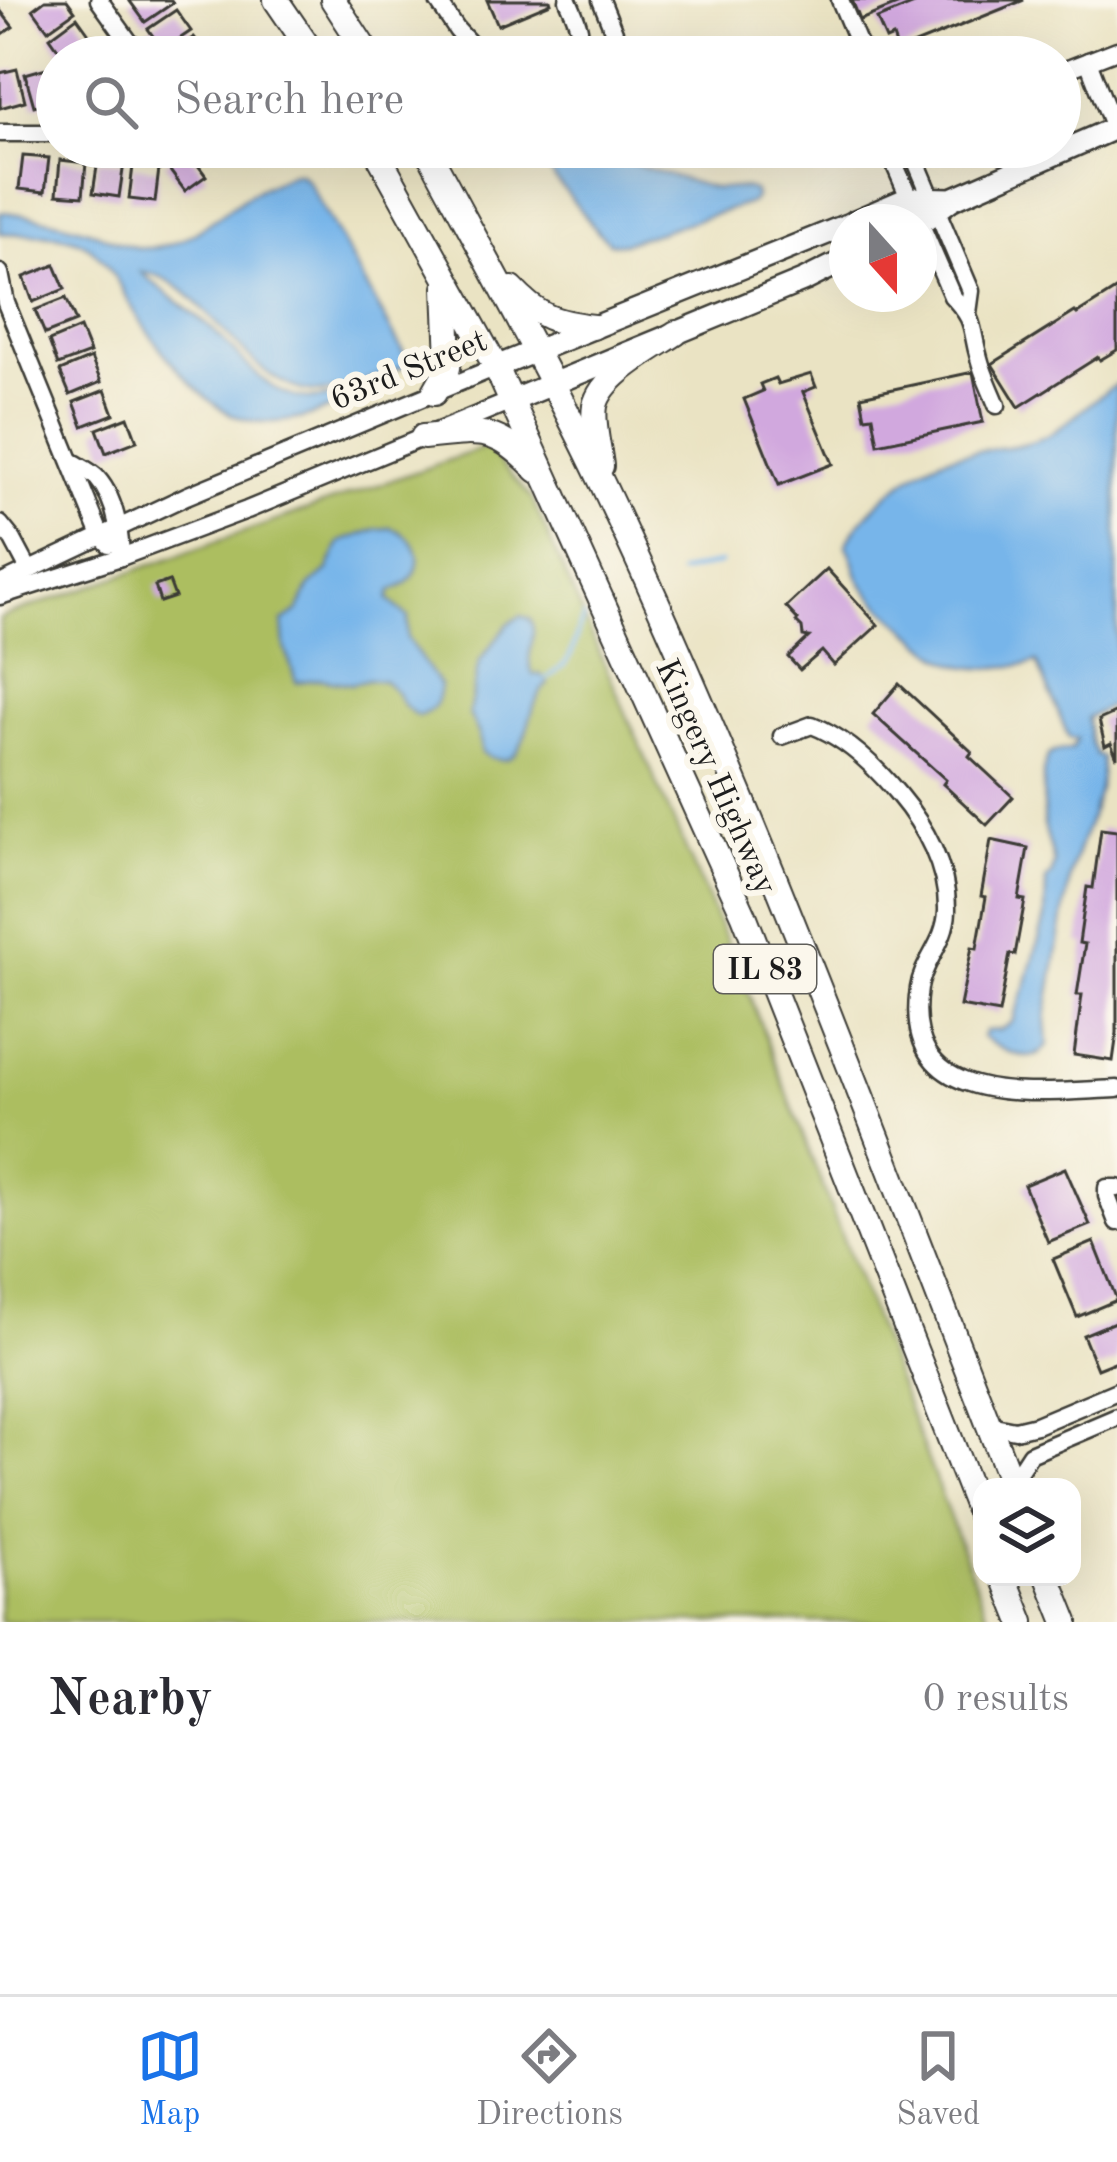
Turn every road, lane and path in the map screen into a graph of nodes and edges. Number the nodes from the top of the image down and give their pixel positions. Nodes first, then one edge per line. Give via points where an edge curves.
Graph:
1 (99, 0) edge
2 (276, 0) edge
3 (333, 0) edge
4 (437, 0) edge
5 (568, 0) edge
6 (601, 0) edge
7 (840, 0) edge
8 (125, 36) edge
9 (301, 36) edge
10 (356, 36) edge
11 (463, 36) edge
12 (582, 36) edge
13 (616, 36) edge
14 (855, 36) edge
15 (1117, 50) edge
16 (1088, 61) junction
17 (1081, 64) edge
18 (1115, 128) edge
19 (0, 133) edge
20 (36, 133) edge
21 (1081, 143) edge
22 (386, 168) edge
23 (437, 168) edge
24 (901, 168) edge
25 (916, 168) edge
26 (1023, 168) edge
27 (925, 204) edge
28 (927, 204) edge
29 (937, 205) edge
30 (829, 231) edge
31 (937, 242) edge
32 (488, 262) junction
33 (829, 269) edge
34 (0, 273) edge
35 (444, 274) junction
36 (593, 327) junction
37 (676, 334) junction
38 (536, 351) junction
39 (496, 367) junction
40 (553, 384) junction
41 (434, 393) junction
42 (511, 401) junction
43 (998, 405) dead end
44 (424, 437) junction
45 (70, 460) junction
46 (551, 485) junction
47 (603, 486) junction
48 (0, 524) edge
49 (120, 527) junction
50 (101, 536) junction
51 (121, 557) junction
52 (29, 570) junction
53 (0, 584) edge
54 (0, 596) edge
55 (782, 736) dead end
56 (1117, 1089) edge
57 (1117, 1188) edge
58 (1117, 1222) edge
59 (1115, 1403) edge
60 (988, 1425) junction
61 (1011, 1478) edge
62 (1017, 1478) edge
63 (973, 1497) edge
64 (1008, 1586) edge
65 (1052, 1586) edge
66 (1022, 1622) edge
67 (1066, 1622) edge

1 - 8 street
2 - 9 highway
3 - 10 highway
4 - 11 street
5 - 12 street
6 - 13 street
7 - 14 street
15 - 16 street
16 - 17 street
16 - 18 street
18 - 21 main road, 63rd Street
19 - 20 street
22 - 35 highway, Kingery Highway / IL 83
23 - 32 highway, Kingery Highway / IL 83
24 - 27 street
25 - 28 street
26 - 29 main road, 63rd Street
30 - 36 main road, 63rd Street
31 - 43 street
32 - 36 highway via 541,315
32 - 38 highway, Kingery Highway / IL 83
33 - 37 main road
34 - 45 street
35 - 39 highway, Kingery Highway / IL 83
35 - 41 highway via 449,359
36 - 38 main road, 63rd Street
37 - 40 main road
37 - 47 highway via 600,392
38 - 39 main road, 63rd Street
38 - 40 highway, Kingery Highway / IL 83
39 - 41 street, 63rd Street
39 - 42 highway, Kingery Highway / IL 83
40 - 42 main road
40 - 47 highway, Kingery Highway / IL 83
41 - 49 street, 63rd Street
42 - 44 street
42 - 46 highway, Kingery Highway / IL 83
44 - 46 highway via 495,435
44 - 51 street
45 - 49 street via 96,476
45 - 50 street
46 - 63 highway, Kingery Highway / IL 83 via 744,915
47 - 60 highway, Kingery Highway / IL 83 via 786,903
48 - 52 street
49 - 50 street, 63rd Street
49 - 51 street
50 - 51 street
50 - 52 street, 63rd Street
51 - 54 street
52 - 53 street, 63rd Street
55 - 56 street via 812,725 860,754 916,814 932,847 947,913 916,1011 931,1059 979,1088
57 - 58 street via 1107,1188
59 - 60 street via 1016,1430
59 - 62 street via 1030,1454
60 - 61 highway, Kingery Highway / IL 83
64 - 66 highway
65 - 67 highway

